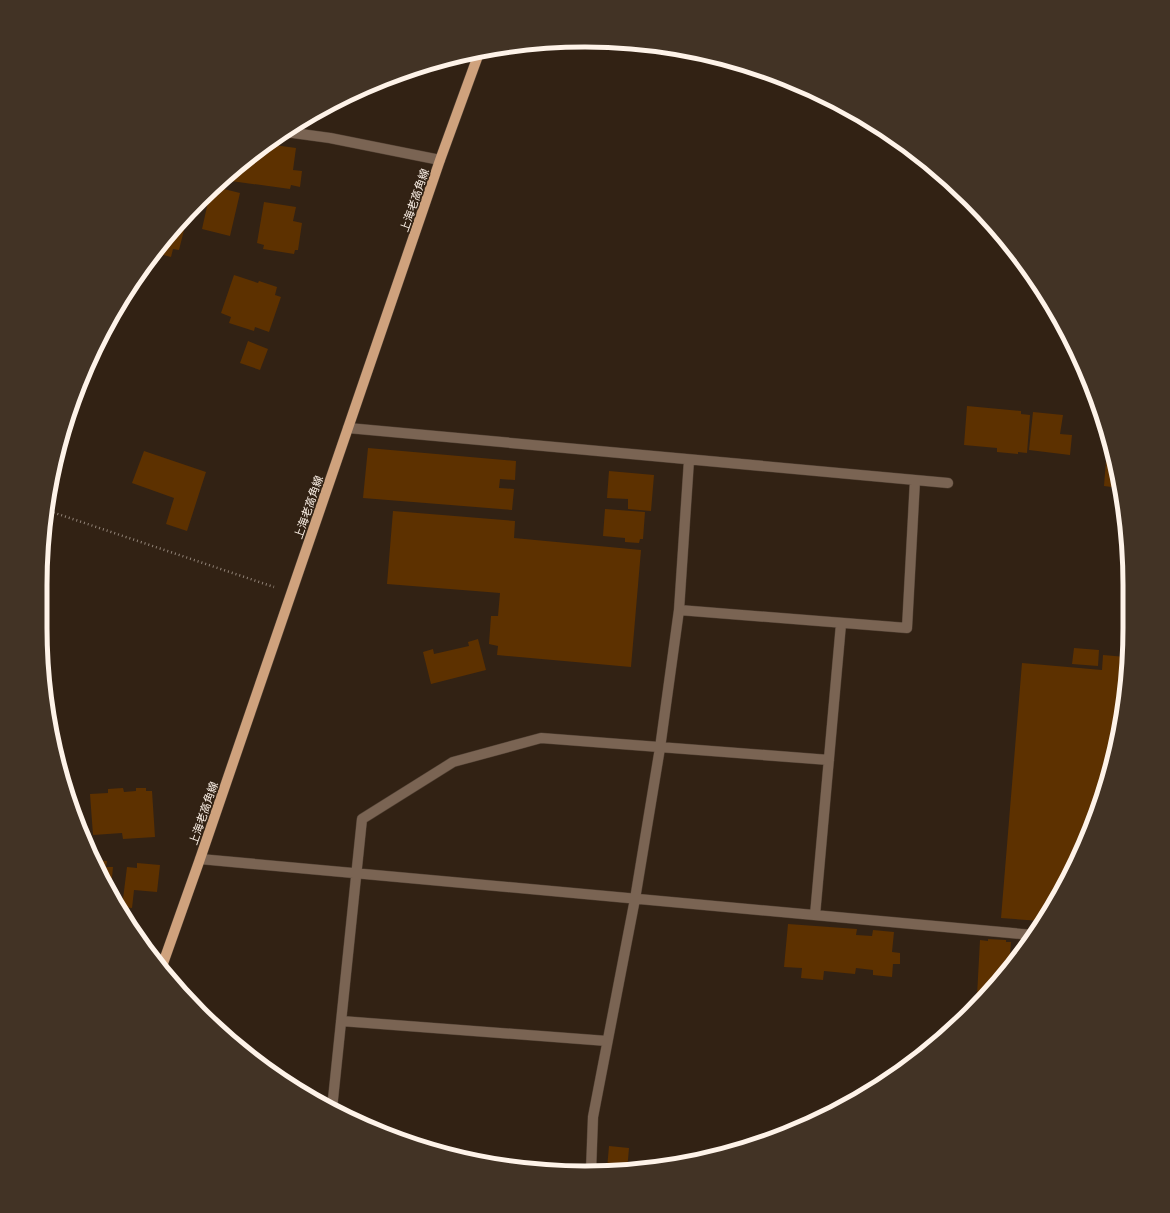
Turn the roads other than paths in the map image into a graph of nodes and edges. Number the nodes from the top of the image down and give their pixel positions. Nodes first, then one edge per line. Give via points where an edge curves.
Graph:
1 (477, 58) edge
2 (294, 133) edge
3 (440, 160) junction
4 (348, 428) junction
5 (689, 460) junction
6 (915, 480) junction
7 (948, 483) dead end
8 (679, 610) junction
9 (841, 624) junction
10 (660, 748) junction
11 (829, 760) junction
12 (200, 859) junction
13 (356, 873) junction
14 (635, 899) junction
15 (815, 915) junction
16 (1027, 934) edge
17 (163, 962) edge
18 (341, 1021) junction
19 (607, 1042) junction
20 (333, 1103) edge
21 (591, 1166) edge

1 - 3 main road, 上海老高角線
2 - 3 street
3 - 4 main road, 上海老高角線
4 - 5 street
4 - 12 main road, 上海老高角線
5 - 6 street
5 - 8 street
6 - 7 street
6 - 9 street via 908,628
8 - 9 street
8 - 10 street
9 - 11 street
10 - 11 street
10 - 13 street via 541,738 453,762 362,819
10 - 14 street
11 - 15 street
12 - 13 street
12 - 17 main road, 上海老高角線
13 - 14 street
13 - 18 street
14 - 15 street
14 - 19 street
15 - 16 street
18 - 19 street
18 - 20 street
19 - 21 street via 593,1117

